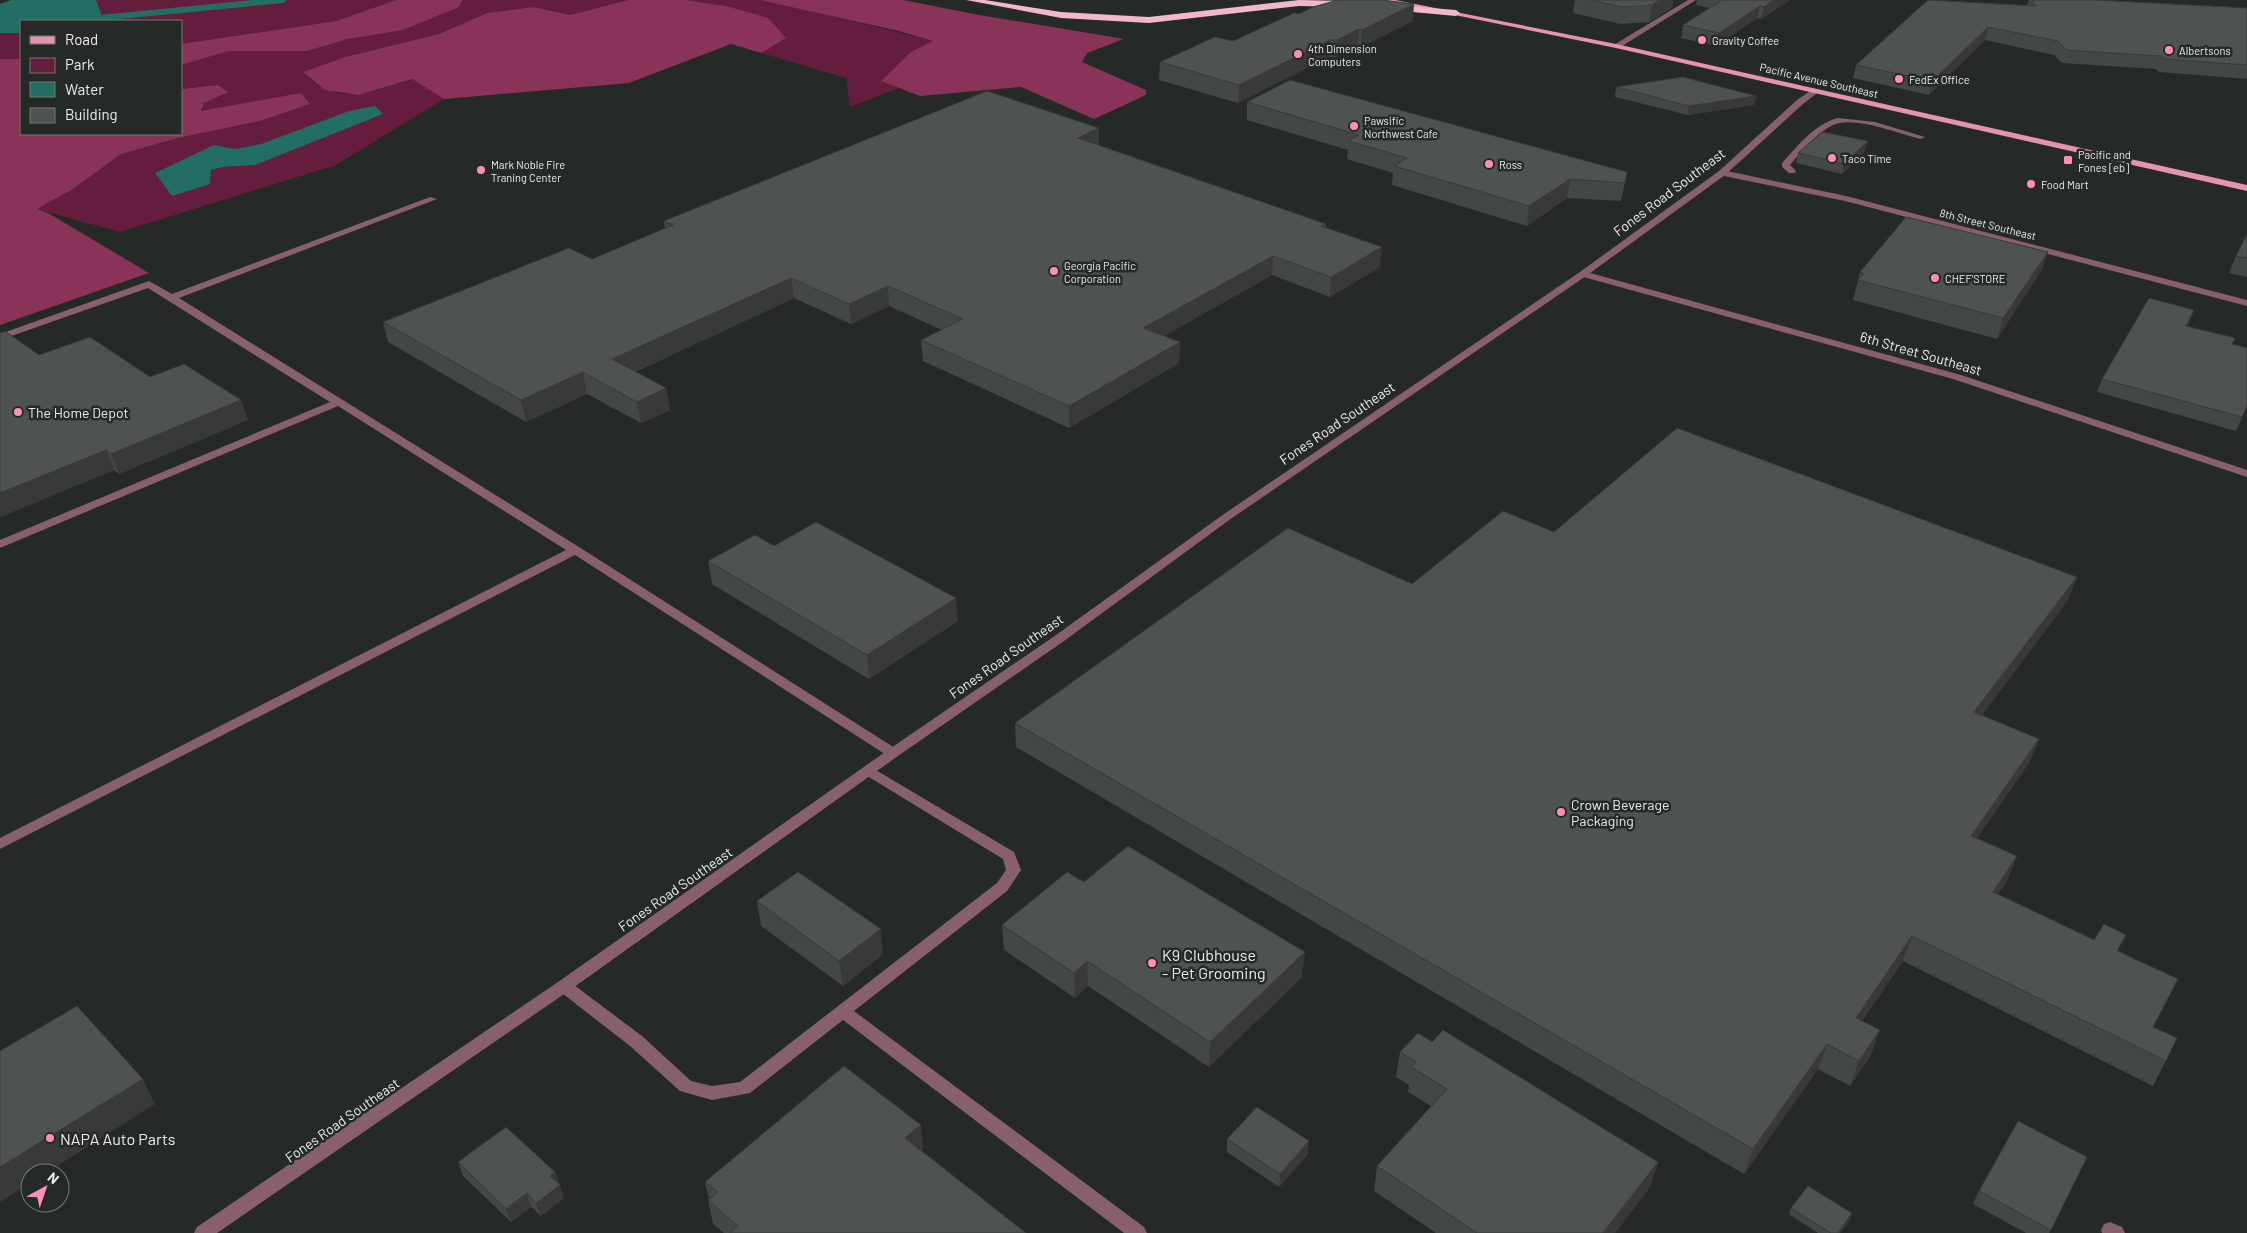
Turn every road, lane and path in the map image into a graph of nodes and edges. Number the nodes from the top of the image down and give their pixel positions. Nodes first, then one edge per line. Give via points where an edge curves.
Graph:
1 (970, 0) edge
2 (1285, 0) edge
3 (1384, 0) edge
4 (1404, 0) edge
5 (1693, 0) edge
6 (1357, 4) edge
7 (1414, 5) junction
8 (1377, 6) edge
9 (1246, 10) junction
10 (1456, 13) junction
11 (1616, 46) junction
12 (1816, 91) junction
13 (1922, 136) dead end
14 (1792, 171) dead end
15 (1722, 173) junction
16 (2247, 188) edge
17 (434, 199) dead end
18 (1583, 274) junction
19 (171, 298) junction
20 (2247, 303) edge
21 (0, 337) edge
22 (339, 402) junction
23 (2247, 474) edge
24 (0, 544) edge
25 (575, 550) junction
26 (892, 753) junction
27 (868, 771) junction
28 (0, 844) edge
29 (564, 986) junction
30 (843, 1011) junction
31 (203, 1233) edge
32 (1138, 1233) edge

1 - 9 highway via 1062,15 1112,19 1178,18
2 - 9 highway
3 - 7 main road, Pacific Avenue Southeast
4 - 7 highway
5 - 11 street
6 - 9 highway via 1299,3
7 - 10 main road, Pacific Avenue Southeast
8 - 10 highway
10 - 11 main road, Pacific Avenue Southeast
11 - 12 main road, Pacific Avenue Southeast
12 - 15 street, Fones Road Southeast
12 - 16 main road, Pacific Avenue Southeast
13 - 14 street via 1845,120 1831,122 1785,165
15 - 18 street, Fones Road Southeast
15 - 20 street, 8th Street Southeast via 1852,201
17 - 19 street
18 - 23 street, 6th Street Southeast via 1957,377
18 - 26 street, Fones Road Southeast via 1228,516 1060,638
19 - 21 street via 149,284
19 - 22 street
22 - 24 street
22 - 25 street
25 - 26 street
25 - 28 street
26 - 27 street, Fones Road Southeast
27 - 29 street, Fones Road Southeast
27 - 30 street via 1009,856 1014,870 1002,887
29 - 30 street via 636,1041 686,1086 712,1094 744,1088
29 - 31 street, Fones Road Southeast
30 - 32 street

